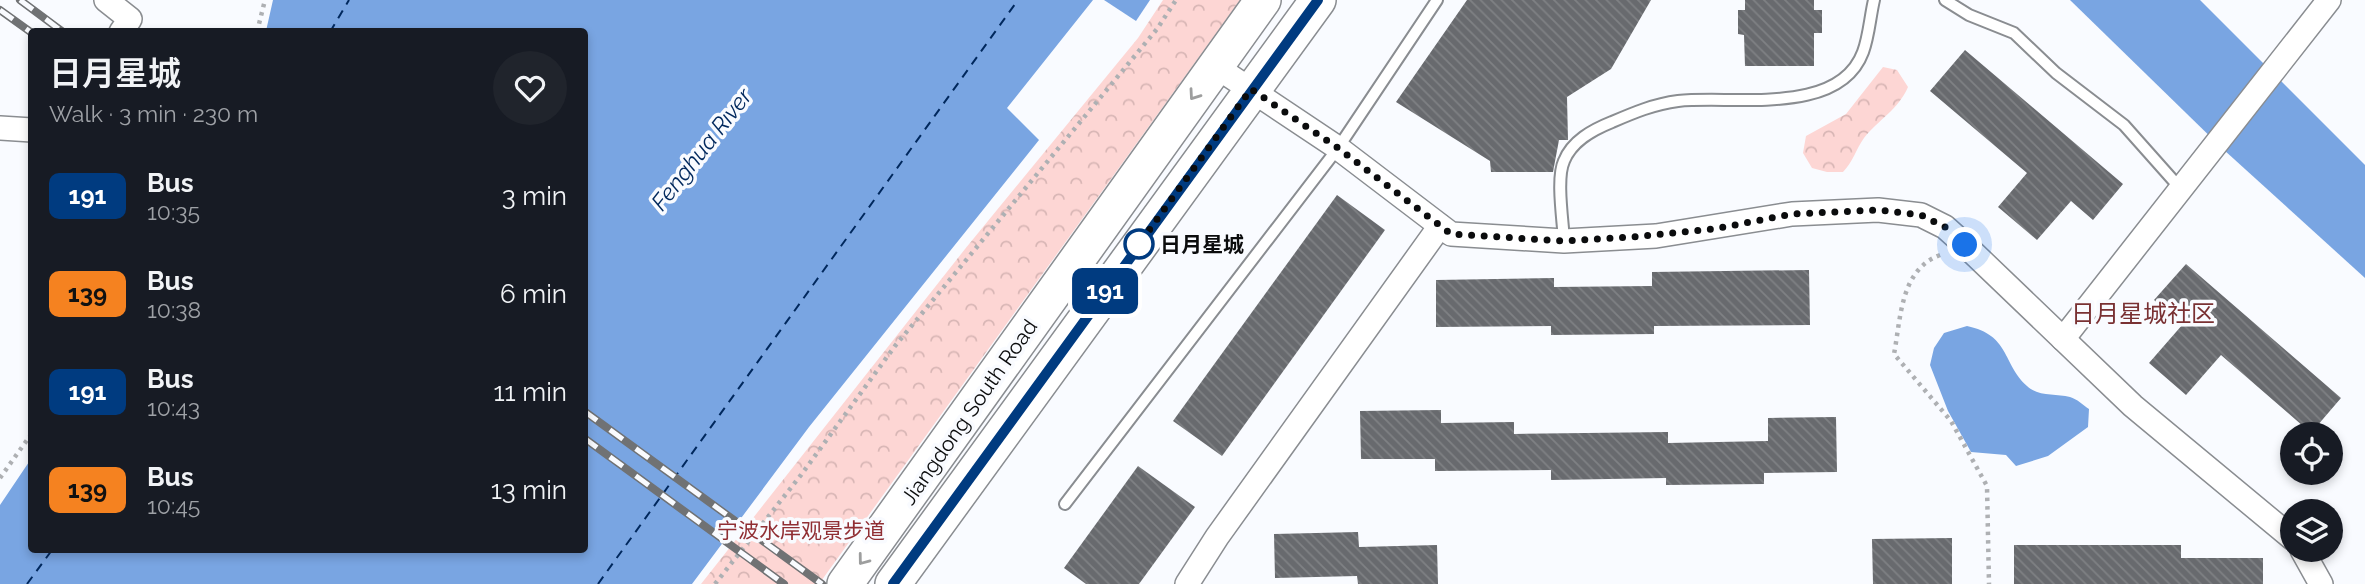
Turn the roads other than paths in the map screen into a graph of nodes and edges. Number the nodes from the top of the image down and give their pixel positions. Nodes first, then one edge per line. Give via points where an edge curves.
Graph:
1 (106, 0) edge
2 (1263, 0) edge
3 (1318, 0) edge
4 (1437, 0) edge
5 (1874, 0) edge
6 (1945, 0) edge
7 (2329, 0) edge
8 (124, 28) edge
9 (1215, 66) junction
10 (1251, 89) junction
11 (0, 128) edge
12 (28, 130) edge
13 (1338, 148) junction
14 (2180, 188) junction
15 (1440, 226) junction
16 (1564, 241) junction
17 (2063, 339) junction
18 (1065, 504) dead end
19 (2280, 528) edge
20 (2309, 562) edge
21 (845, 584) edge
22 (893, 584) edge
23 (1187, 584) edge
24 (2321, 584) edge

1 - 8 street via 130,19
2 - 9 main road, Jiangdong South Road
3 - 10 main road, Jiangdong South Road
4 - 13 lane
5 - 16 lane via 1863,54 1848,74 1824,90 1803,97 1677,101 1601,126 1576,142 1563,163
6 - 14 lane via 2014,33 2056,73 2124,125
7 - 14 street
9 - 10 street
9 -> 21 main road, Jiangdong South Road
10 - 13 street
10 - 22 main road, Jiangdong South Road
11 - 12 street
13 - 15 street
13 - 18 lane
14 - 17 street
15 - 16 street via 1451,234
15 - 23 street
16 - 17 street via 1679,233 1792,214 1878,210 1921,215 1945,227
17 - 19 street via 2133,406
20 - 24 street

